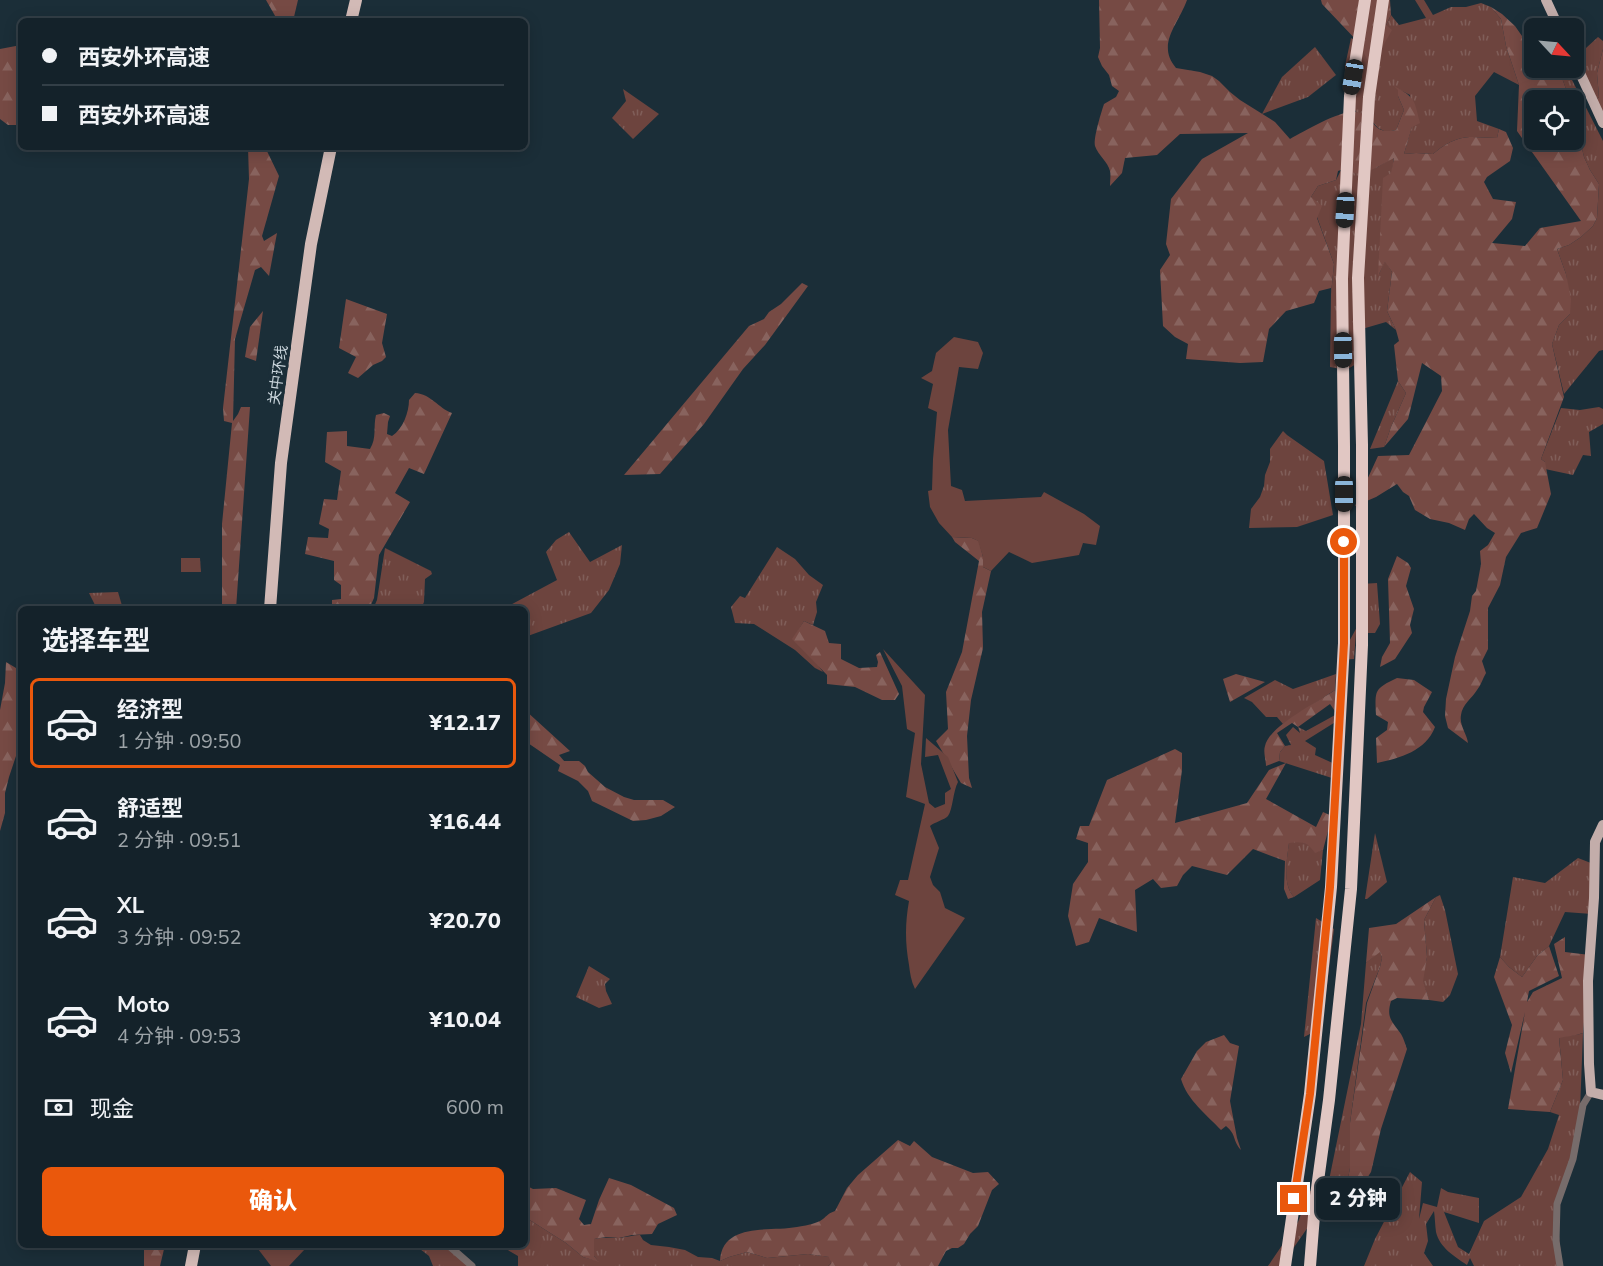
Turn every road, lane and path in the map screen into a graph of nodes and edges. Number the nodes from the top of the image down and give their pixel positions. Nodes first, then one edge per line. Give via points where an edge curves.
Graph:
1 (356, 0) edge
2 (362, 0) edge
3 (1365, 0) edge
4 (1383, 0) edge
5 (1546, 0) edge
6 (352, 18) edge
7 (359, 18) edge
8 (1554, 18) edge
9 (1582, 78) edge
10 (1603, 123) edge
11 (324, 150) edge
12 (330, 150) edge
13 (263, 606) edge
14 (270, 606) edge
15 (1603, 825) edge
16 (1591, 1092) junction
17 (1603, 1095) edge
18 (194, 1248) edge
19 (201, 1248) edge
20 (451, 1248) edge
21 (191, 1266) edge
22 (197, 1266) edge
23 (472, 1266) edge
24 (1285, 1266) edge
25 (1310, 1266) edge
26 (1560, 1266) edge

1 - 6 highway
2 - 7 highway
3 - 24 highway via 1350,96 1342,279 1344,643 1330,887 1310,1094
4 - 25 highway via 1369,98 1358,278 1362,645 1351,889
5 - 8 main road
9 - 10 main road
11 - 13 highway, 关中环线 via 304,243 278,439
12 - 14 highway, 关中环线 via 311,244 281,463
15 - 16 main road via 1595,842 1588,981
16 - 17 main road
16 - 26 street via 1557,1204
18 - 21 highway
19 - 22 highway
20 - 23 street

